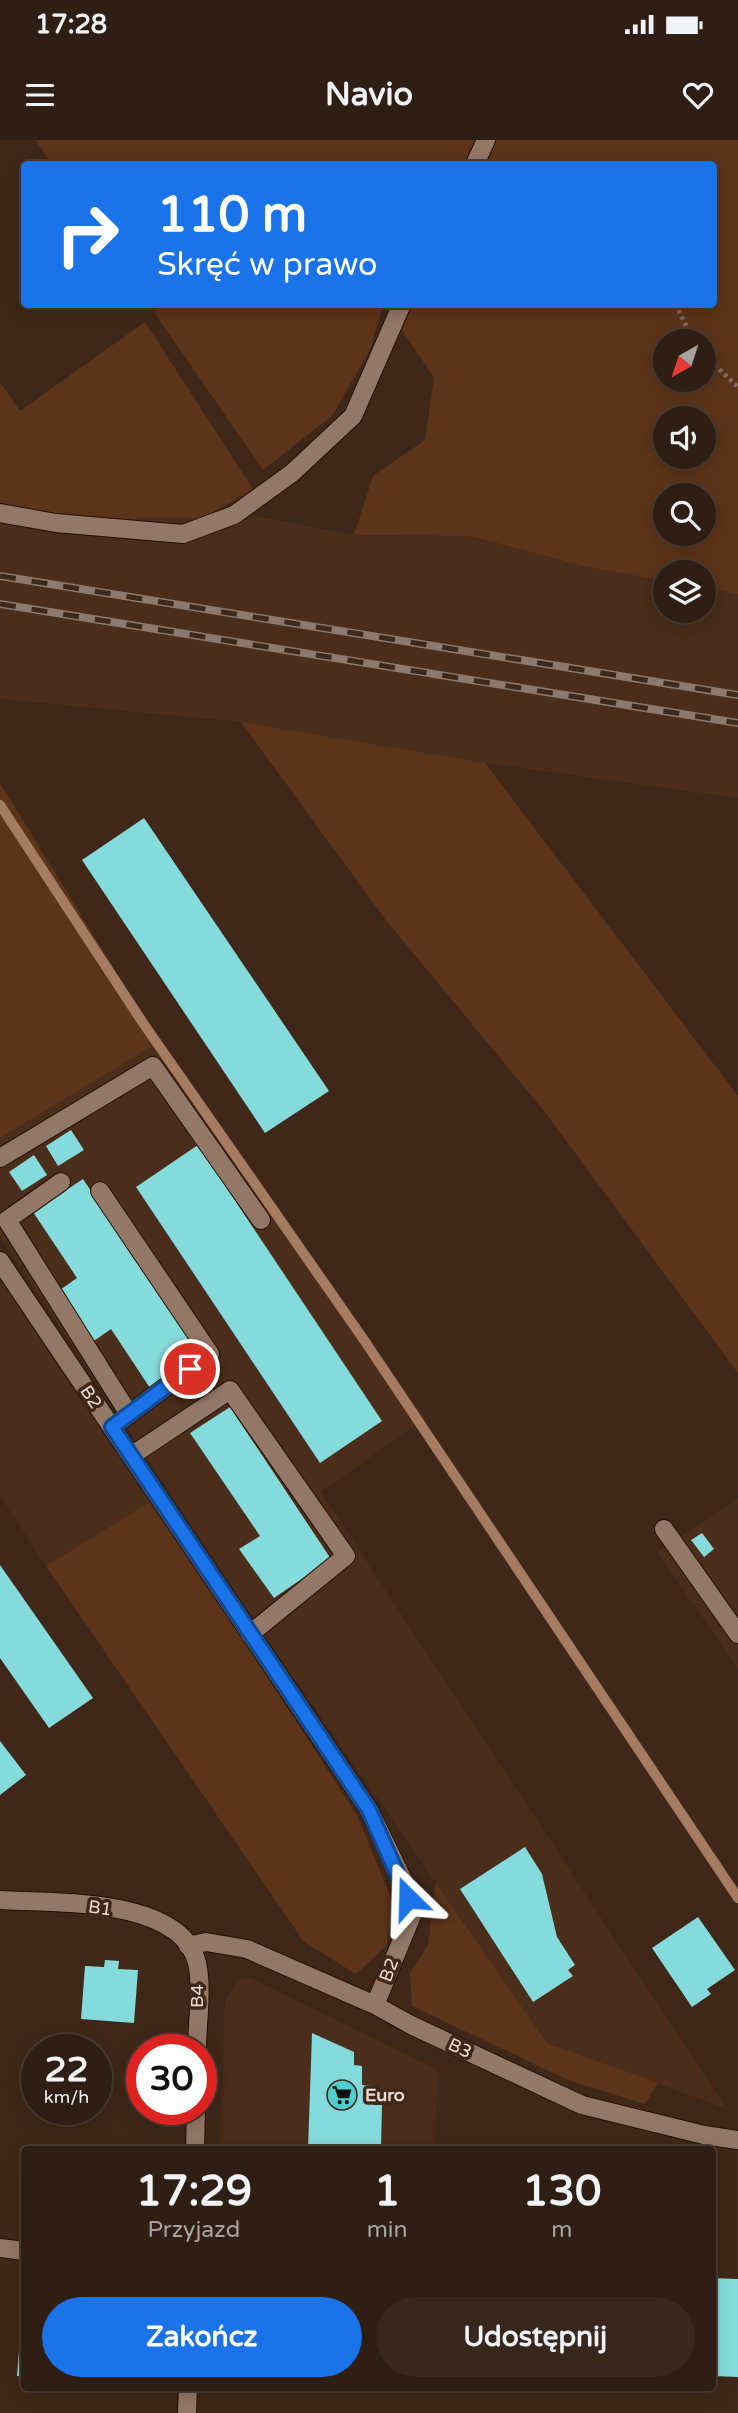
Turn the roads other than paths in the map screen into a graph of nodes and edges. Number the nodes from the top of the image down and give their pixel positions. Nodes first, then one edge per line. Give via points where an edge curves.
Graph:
1 (486, 140) edge
2 (476, 161) edge
3 (400, 308) edge
4 (0, 513) edge
5 (0, 1158) edge
6 (61, 1182) dead end
7 (100, 1191) dead end
8 (261, 1220) dead end
9 (0, 1261) edge
10 (129, 1414) junction
11 (112, 1427) junction
12 (131, 1456) junction
13 (664, 1529) dead end
14 (250, 1634) junction
15 (738, 1634) edge
16 (0, 1900) edge
17 (188, 1945) junction
18 (375, 2005) junction
19 (197, 2034) edge
20 (196, 2125) edge
21 (738, 2140) edge
22 (195, 2146) edge
23 (0, 2248) edge
24 (21, 2251) edge
25 (188, 2391) edge
26 (187, 2413) edge

1 - 2 street
3 - 4 street via 353,416 292,473 234,514 183,534 56,523
5 - 8 street via 153,1066
6 - 10 street via 7,1220
7 - 10 street via 211,1354
9 - 11 street, B2
10 - 11 street
11 - 12 street, B2
12 - 14 street, B2
12 - 14 street via 230,1390 346,1556
13 - 15 street
14 - 18 street, B2 via 369,1810 404,1882 413,1913
16 - 17 street, B1 via 102,1907 155,1918 171,1926
17 - 18 street, B3 via 206,1942 247,1949
17 - 19 street, B4 via 197,1963
18 - 21 street, B3 via 582,2105
20 - 22 street
23 - 24 street
25 - 26 street

